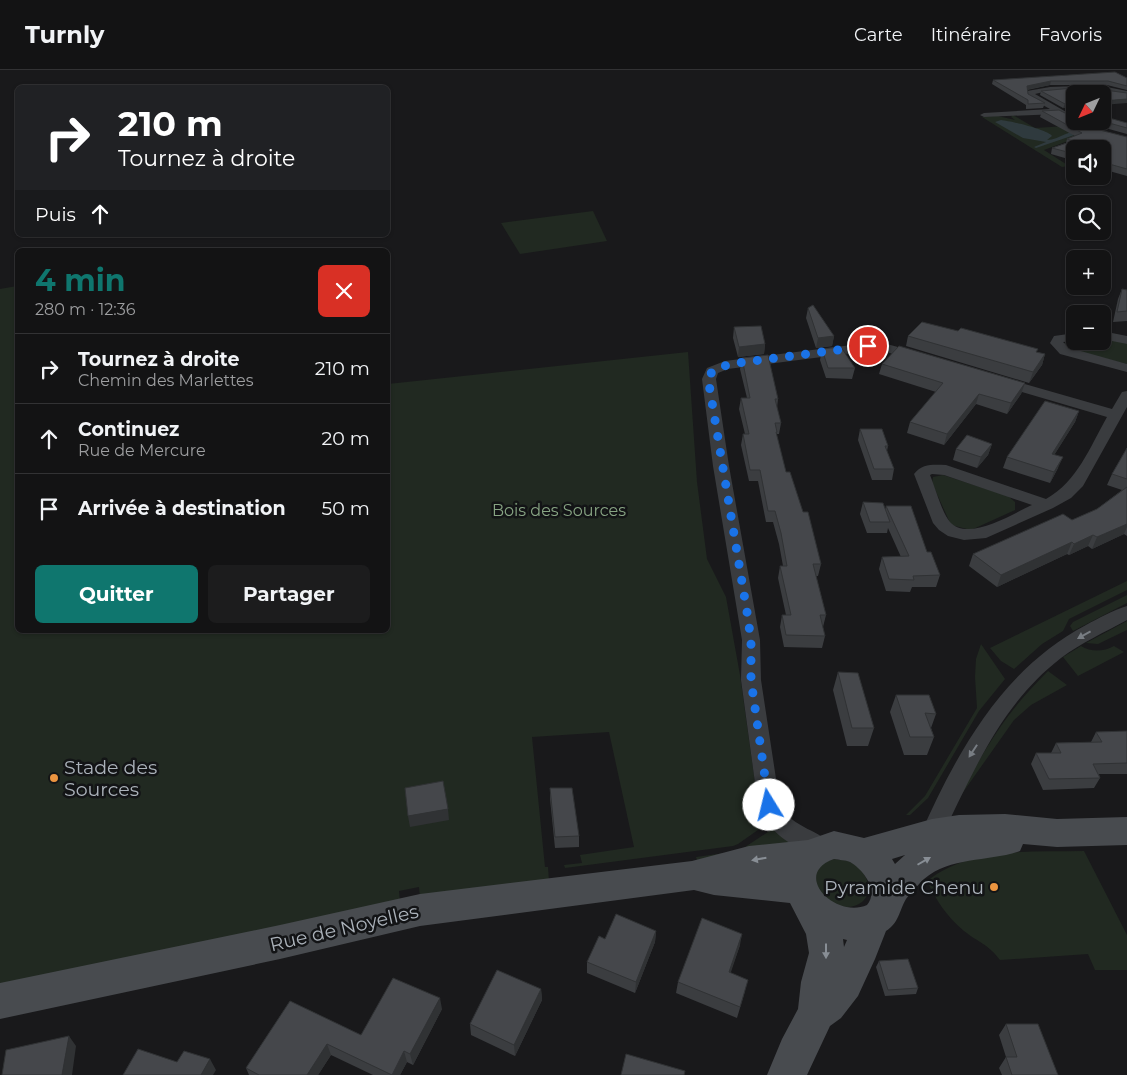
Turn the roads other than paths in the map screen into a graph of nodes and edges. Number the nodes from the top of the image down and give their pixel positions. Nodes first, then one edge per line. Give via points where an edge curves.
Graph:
1 (1127, 94) edge
2 (1059, 111) junction
3 (1066, 115) edge
4 (984, 116) dead end
5 (1111, 337) edge
6 (1066, 338) edge
7 (1127, 340) edge
8 (926, 359) edge
9 (1127, 368) edge
10 (983, 376) edge
11 (1127, 395) edge
12 (1115, 415) junction
13 (1047, 505) junction
14 (1127, 612) edge
15 (1127, 831) edge
16 (932, 832) junction
17 (1058, 833) junction
18 (814, 850) junction
19 (863, 853) junction
20 (692, 876) junction
21 (806, 897) junction
22 (881, 907) junction
23 (0, 1000) edge
24 (817, 1013) junction
25 (787, 1075) edge

1 - 2 street via 1102,88 1030,94
2 - 3 street
2 - 4 street
5 - 7 street
6 - 9 street via 1056,343 1066,351
8 - 18 street via 868,346 747,361 725,365 710,374 709,384 751,640 751,680 769,805 779,824
10 - 12 street
11 - 12 street
12 - 13 street via 1074,487
13 - 13 street via 980,534 961,535 941,523 922,474 929,469 946,470
14 -> 16 street via 1067,645 1029,676 1002,708 965,764
15 - 17 street
16 - 17 street via 1005,828
16 - 19 street
22 -> 17 street via 914,868 933,856
18 - 19 street via 834,845
18 -> 20 street, Rue de Noyelles via 717,866
18 - 21 street via 798,870
19 - 22 street via 883,871 888,883
20 - 21 street, Rue de Noyelles via 762,883
20 - 23 street, Rue de Noyelles via 420,910
21 - 22 street via 830,919 841,923 858,924
21 -> 24 street via 824,932 827,948 826,964 819,982
22 - 24 street via 840,993
24 - 25 street

